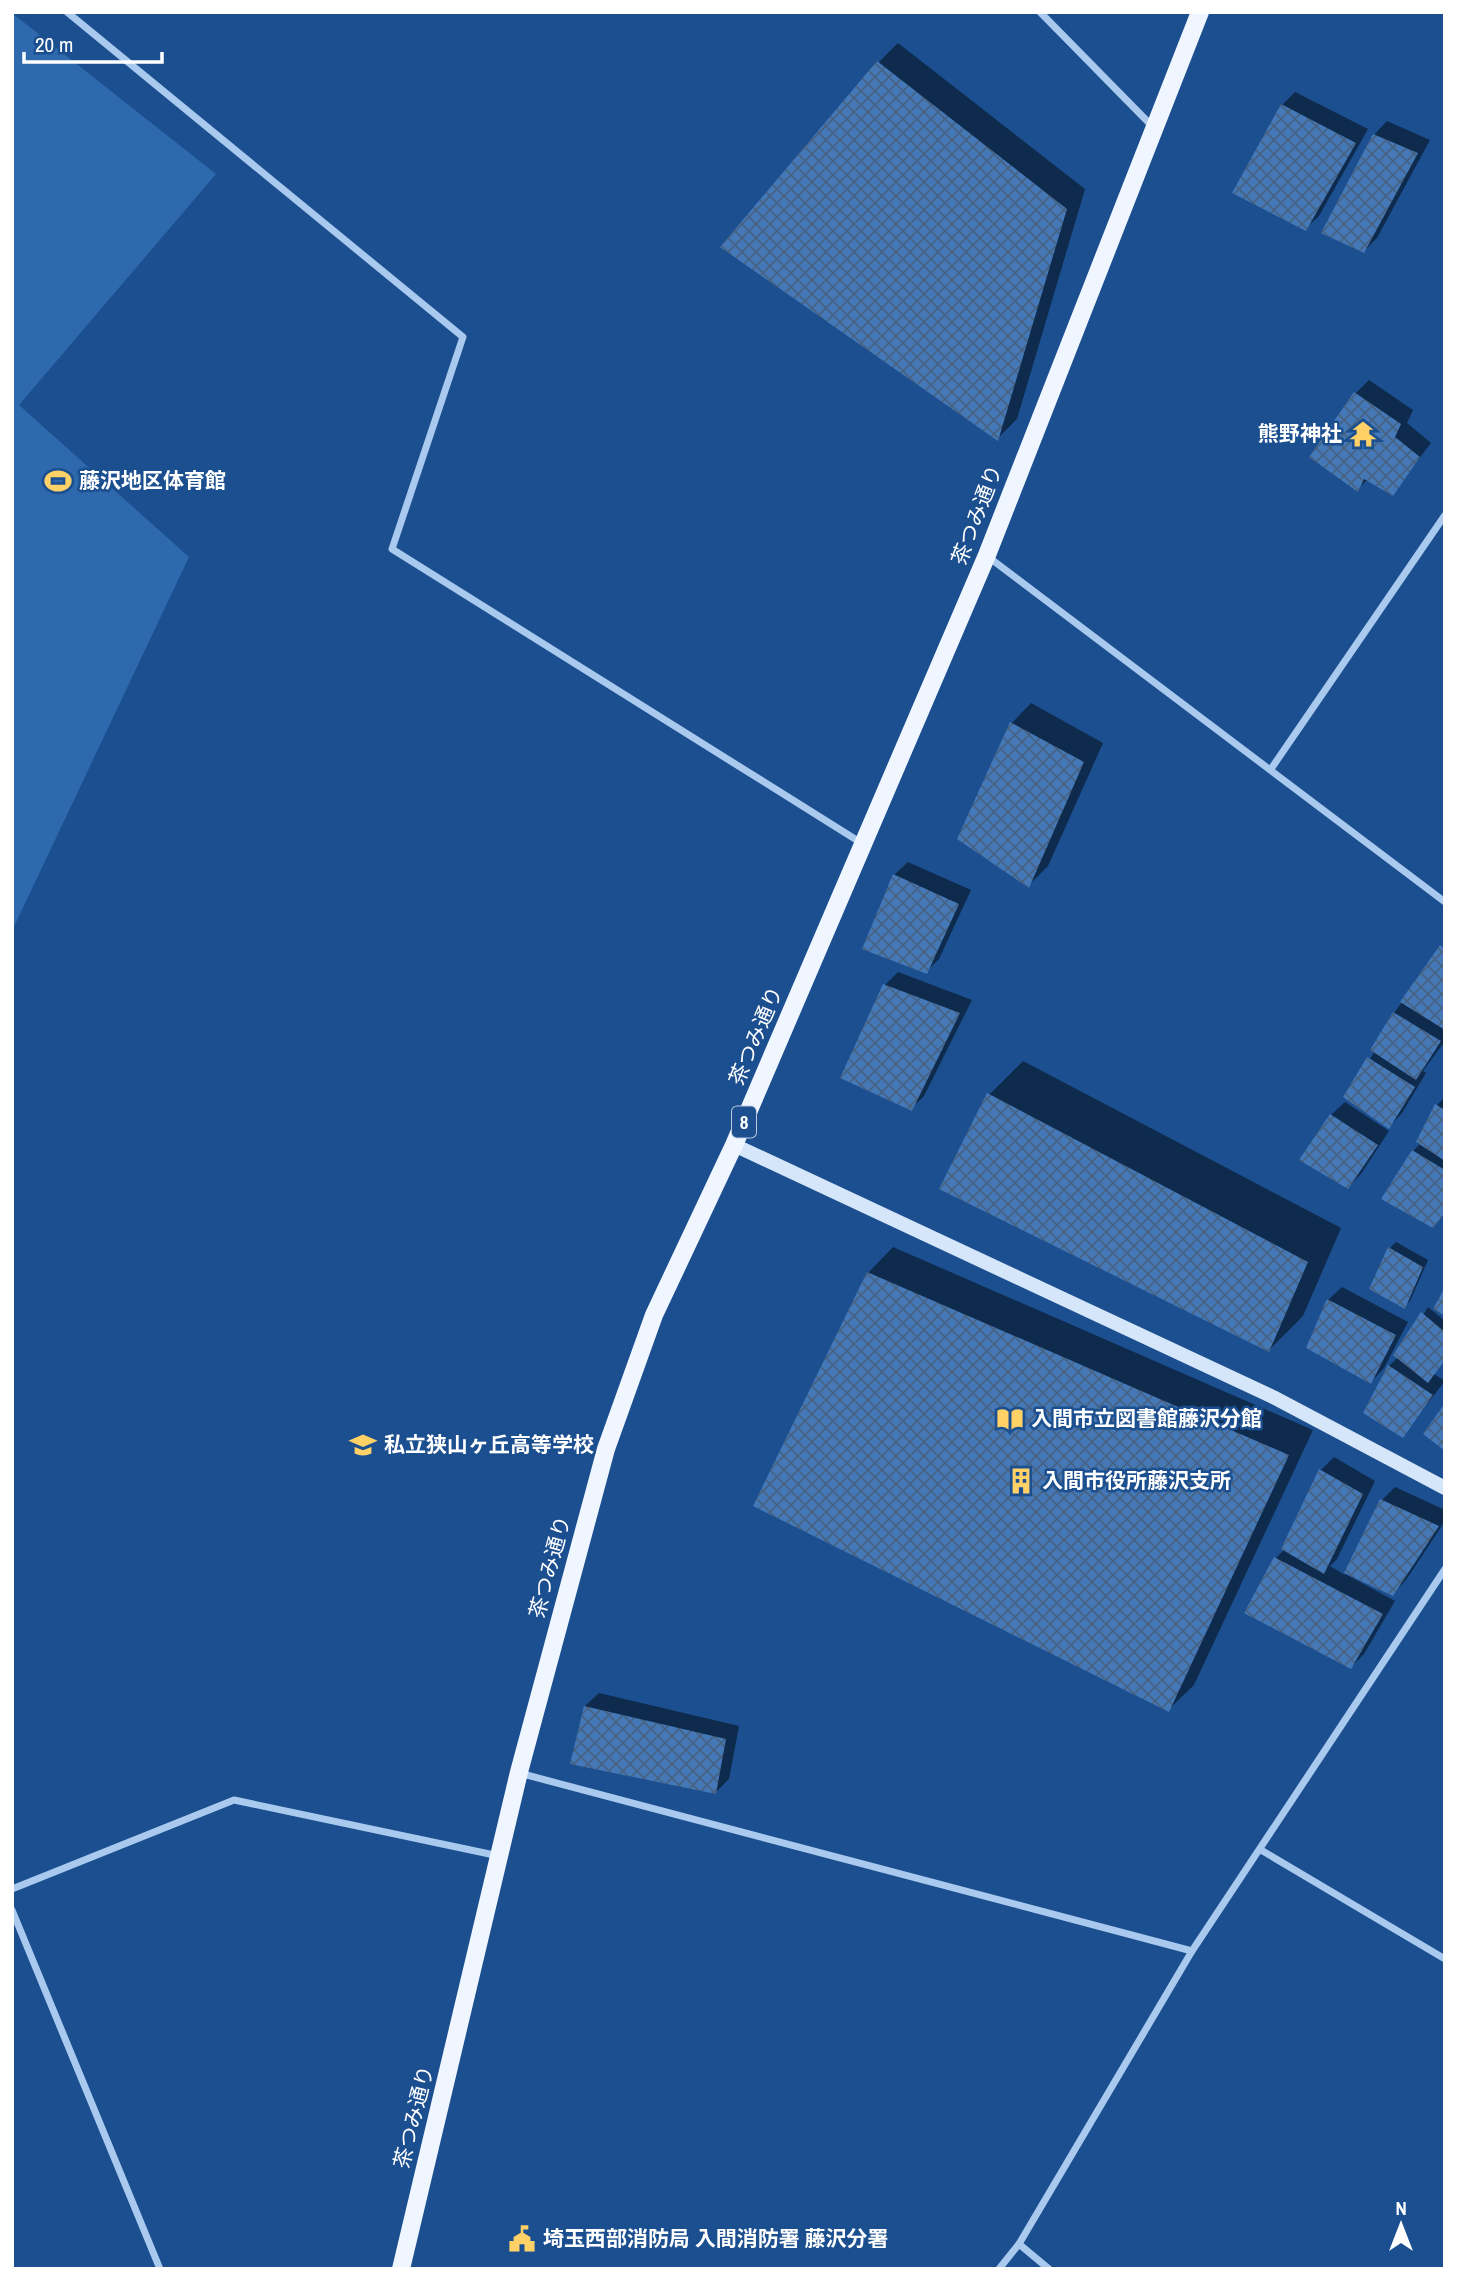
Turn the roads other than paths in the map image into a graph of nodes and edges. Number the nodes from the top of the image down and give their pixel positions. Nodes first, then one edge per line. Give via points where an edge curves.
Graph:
1 (67, 12) edge
2 (1040, 12) edge
3 (1200, 12) edge
4 (1152, 127) junction
5 (1445, 515) edge
6 (987, 555) junction
7 (1271, 769) junction
8 (863, 844) junction
9 (1445, 902) edge
10 (734, 1145) junction
11 (1445, 1488) edge
12 (1445, 1569) edge
13 (519, 1772) junction
14 (1261, 1850) junction
15 (500, 1856) junction
16 (12, 1889) edge
17 (12, 1909) edge
18 (1192, 1951) junction
19 (1445, 1959) edge
20 (1019, 2244) junction
21 (160, 2269) edge
22 (401, 2269) edge
23 (999, 2269) edge
24 (1049, 2269) edge

1 - 8 street via 463,337 392,549
2 - 4 street
3 - 4 main road, 茶つみ通り / 8
4 - 6 main road, 茶つみ通り / 8
5 - 7 street
6 - 7 street
6 - 8 main road, 茶つみ通り / 8
7 - 9 street
8 - 10 main road, 茶つみ通り / 8
10 - 11 street via 1273,1397
10 - 13 main road, 茶つみ通り / 8 via 654,1315 606,1449
12 - 14 street
13 - 15 main road, 茶つみ通り / 8
13 - 18 street
14 - 18 street
14 - 19 street
15 - 16 street via 234,1800
15 - 22 main road, 茶つみ通り / 8
17 - 21 street
18 - 20 street
20 - 23 street
20 - 24 street

